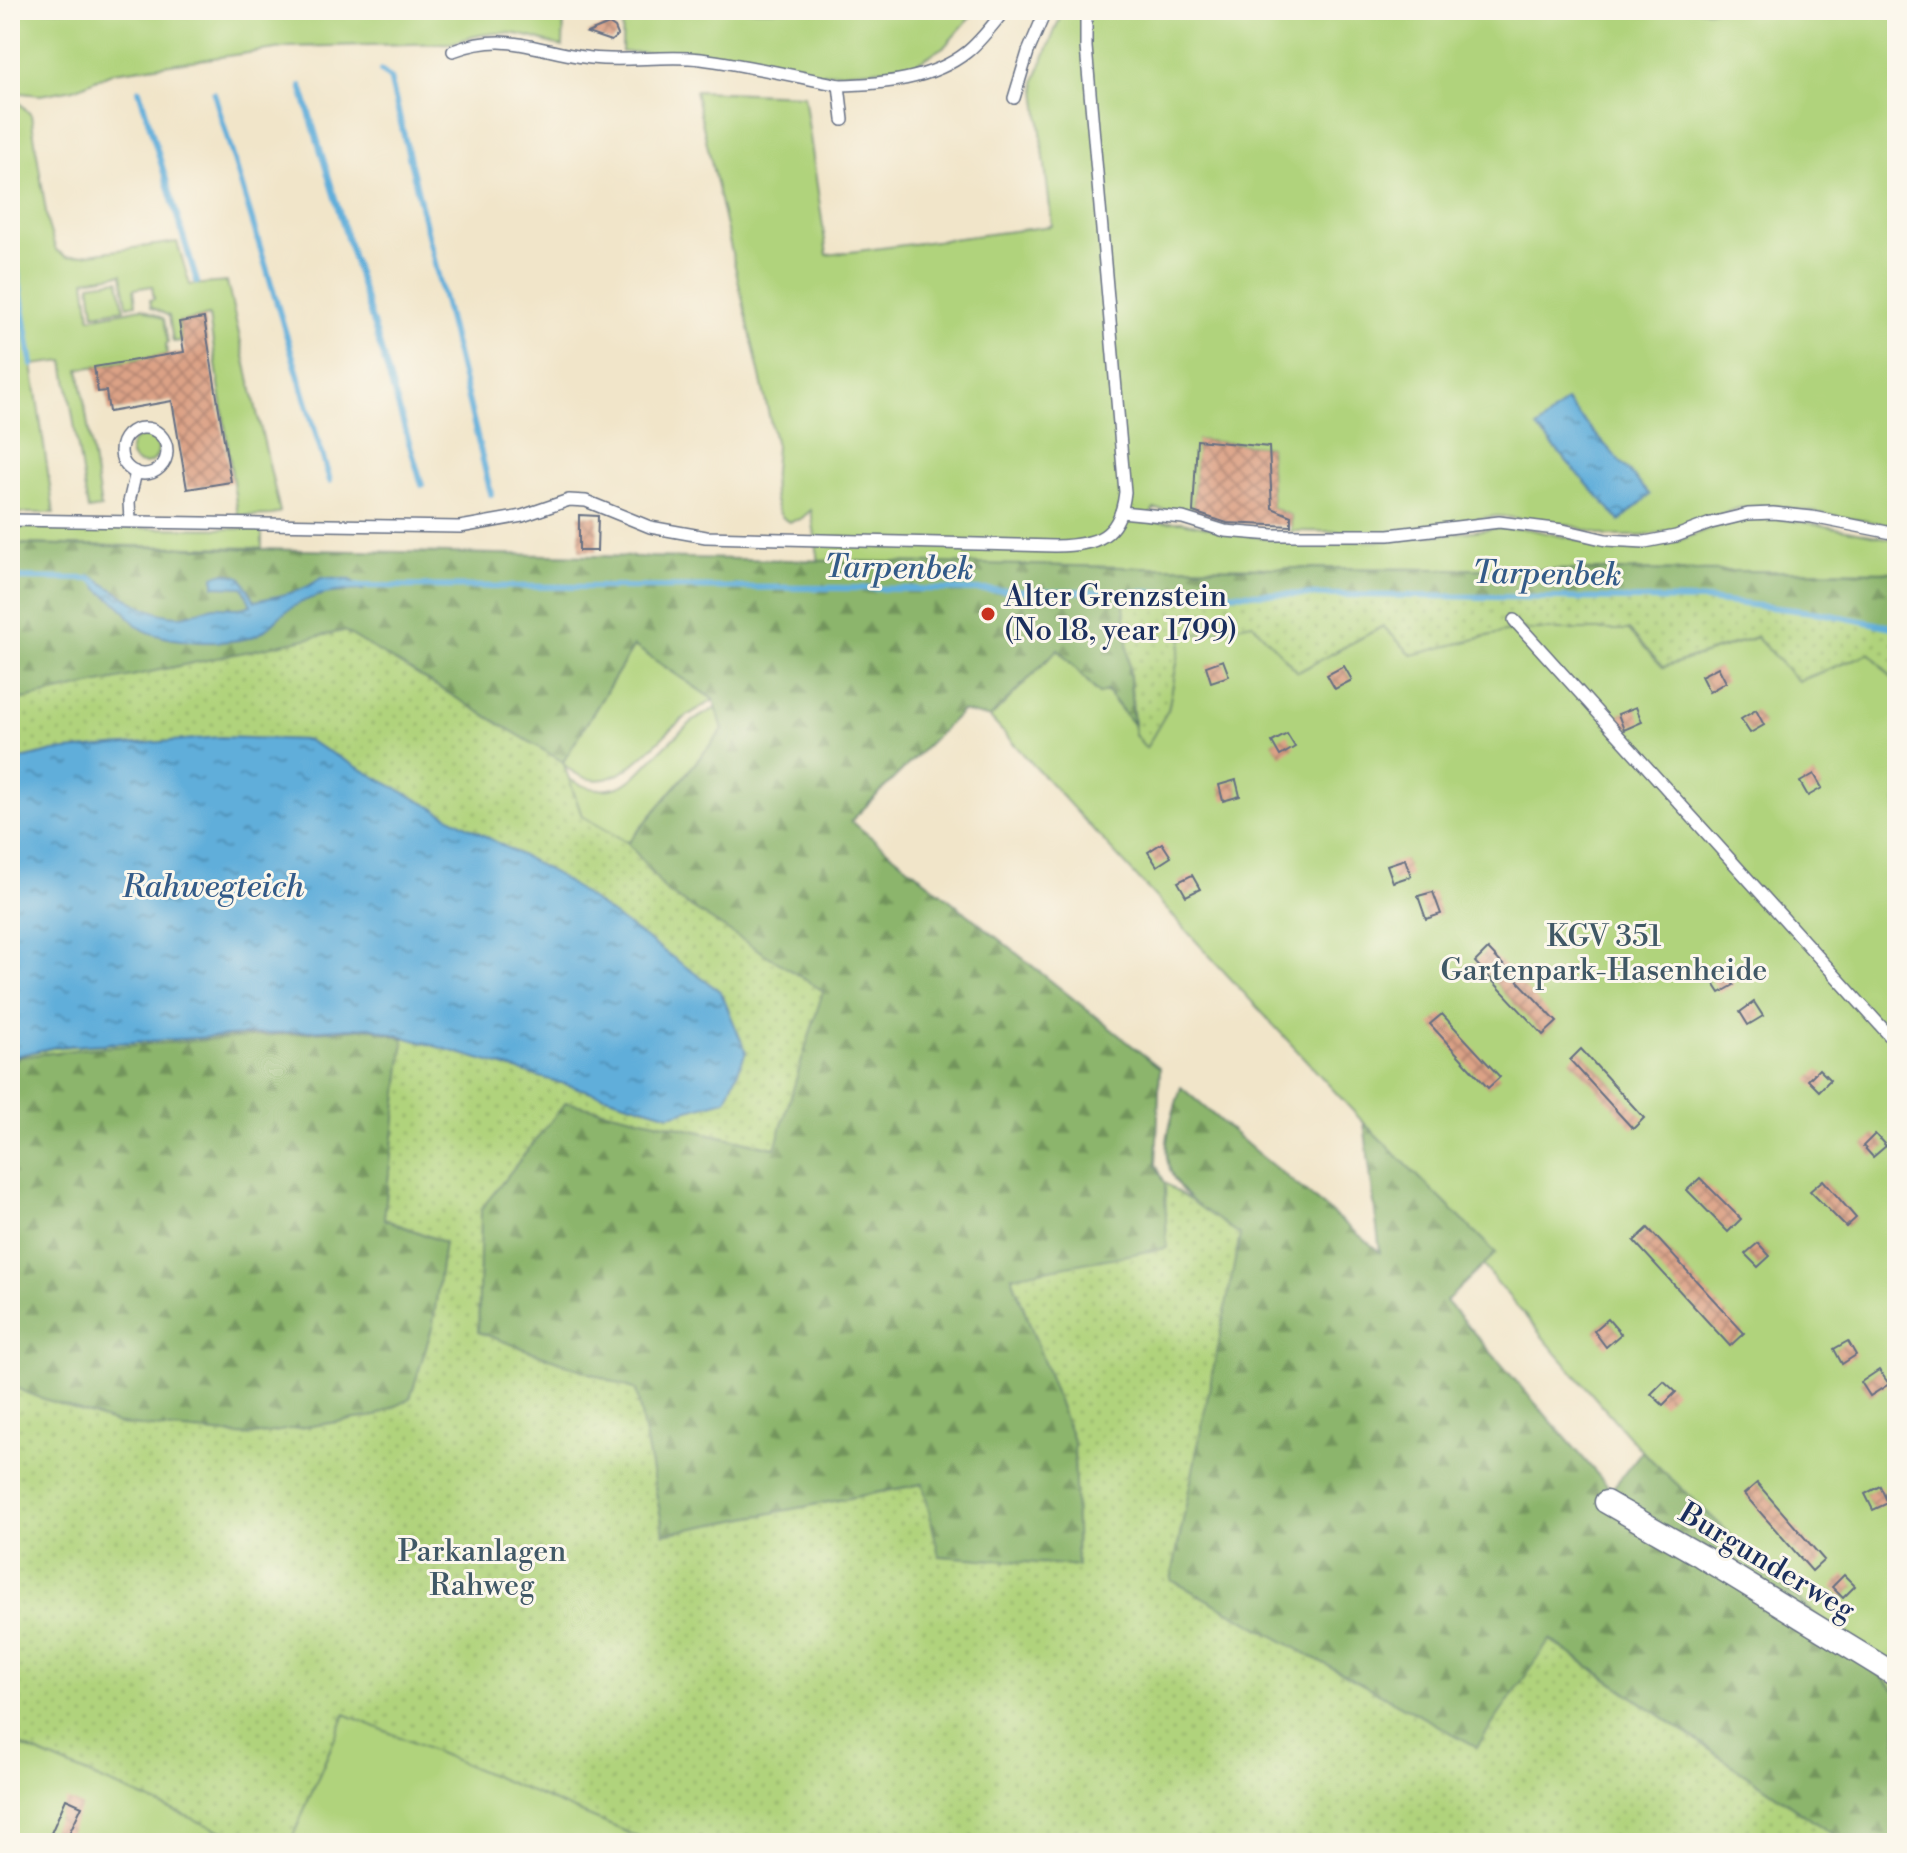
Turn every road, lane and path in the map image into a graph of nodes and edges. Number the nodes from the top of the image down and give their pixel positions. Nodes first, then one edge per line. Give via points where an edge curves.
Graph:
1 (1005, 10) edge
2 (1046, 10) edge
3 (1086, 10) edge
4 (453, 51) dead end
5 (839, 85) junction
6 (1014, 98) dead end
7 (843, 120) dead end
8 (136, 472) junction
9 (1121, 512) junction
10 (10, 520) edge
11 (130, 520) junction
12 (1897, 534) edge
13 (1514, 620) dead end
14 (1897, 1044) edge
15 (1606, 1502) dead end
16 (1897, 1676) edge

1 - 5 lane via 968,51 943,68
2 - 6 lane
3 - 9 lane via 1124,481
4 - 5 lane via 475,43 512,41 594,59 699,59
5 - 7 lane
8 - 8 lane via 122,459 122,443 132,430 148,427 166,442 166,458 156,471
8 - 11 lane
9 - 11 lane via 1104,537 1079,546 706,537 650,527 586,501 569,500 522,516 460,527
9 - 12 lane via 1273,535 1389,535 1499,522 1645,542 1748,514 1773,513
10 - 11 lane
13 - 14 lane
15 - 16 street, Burgunderweg

